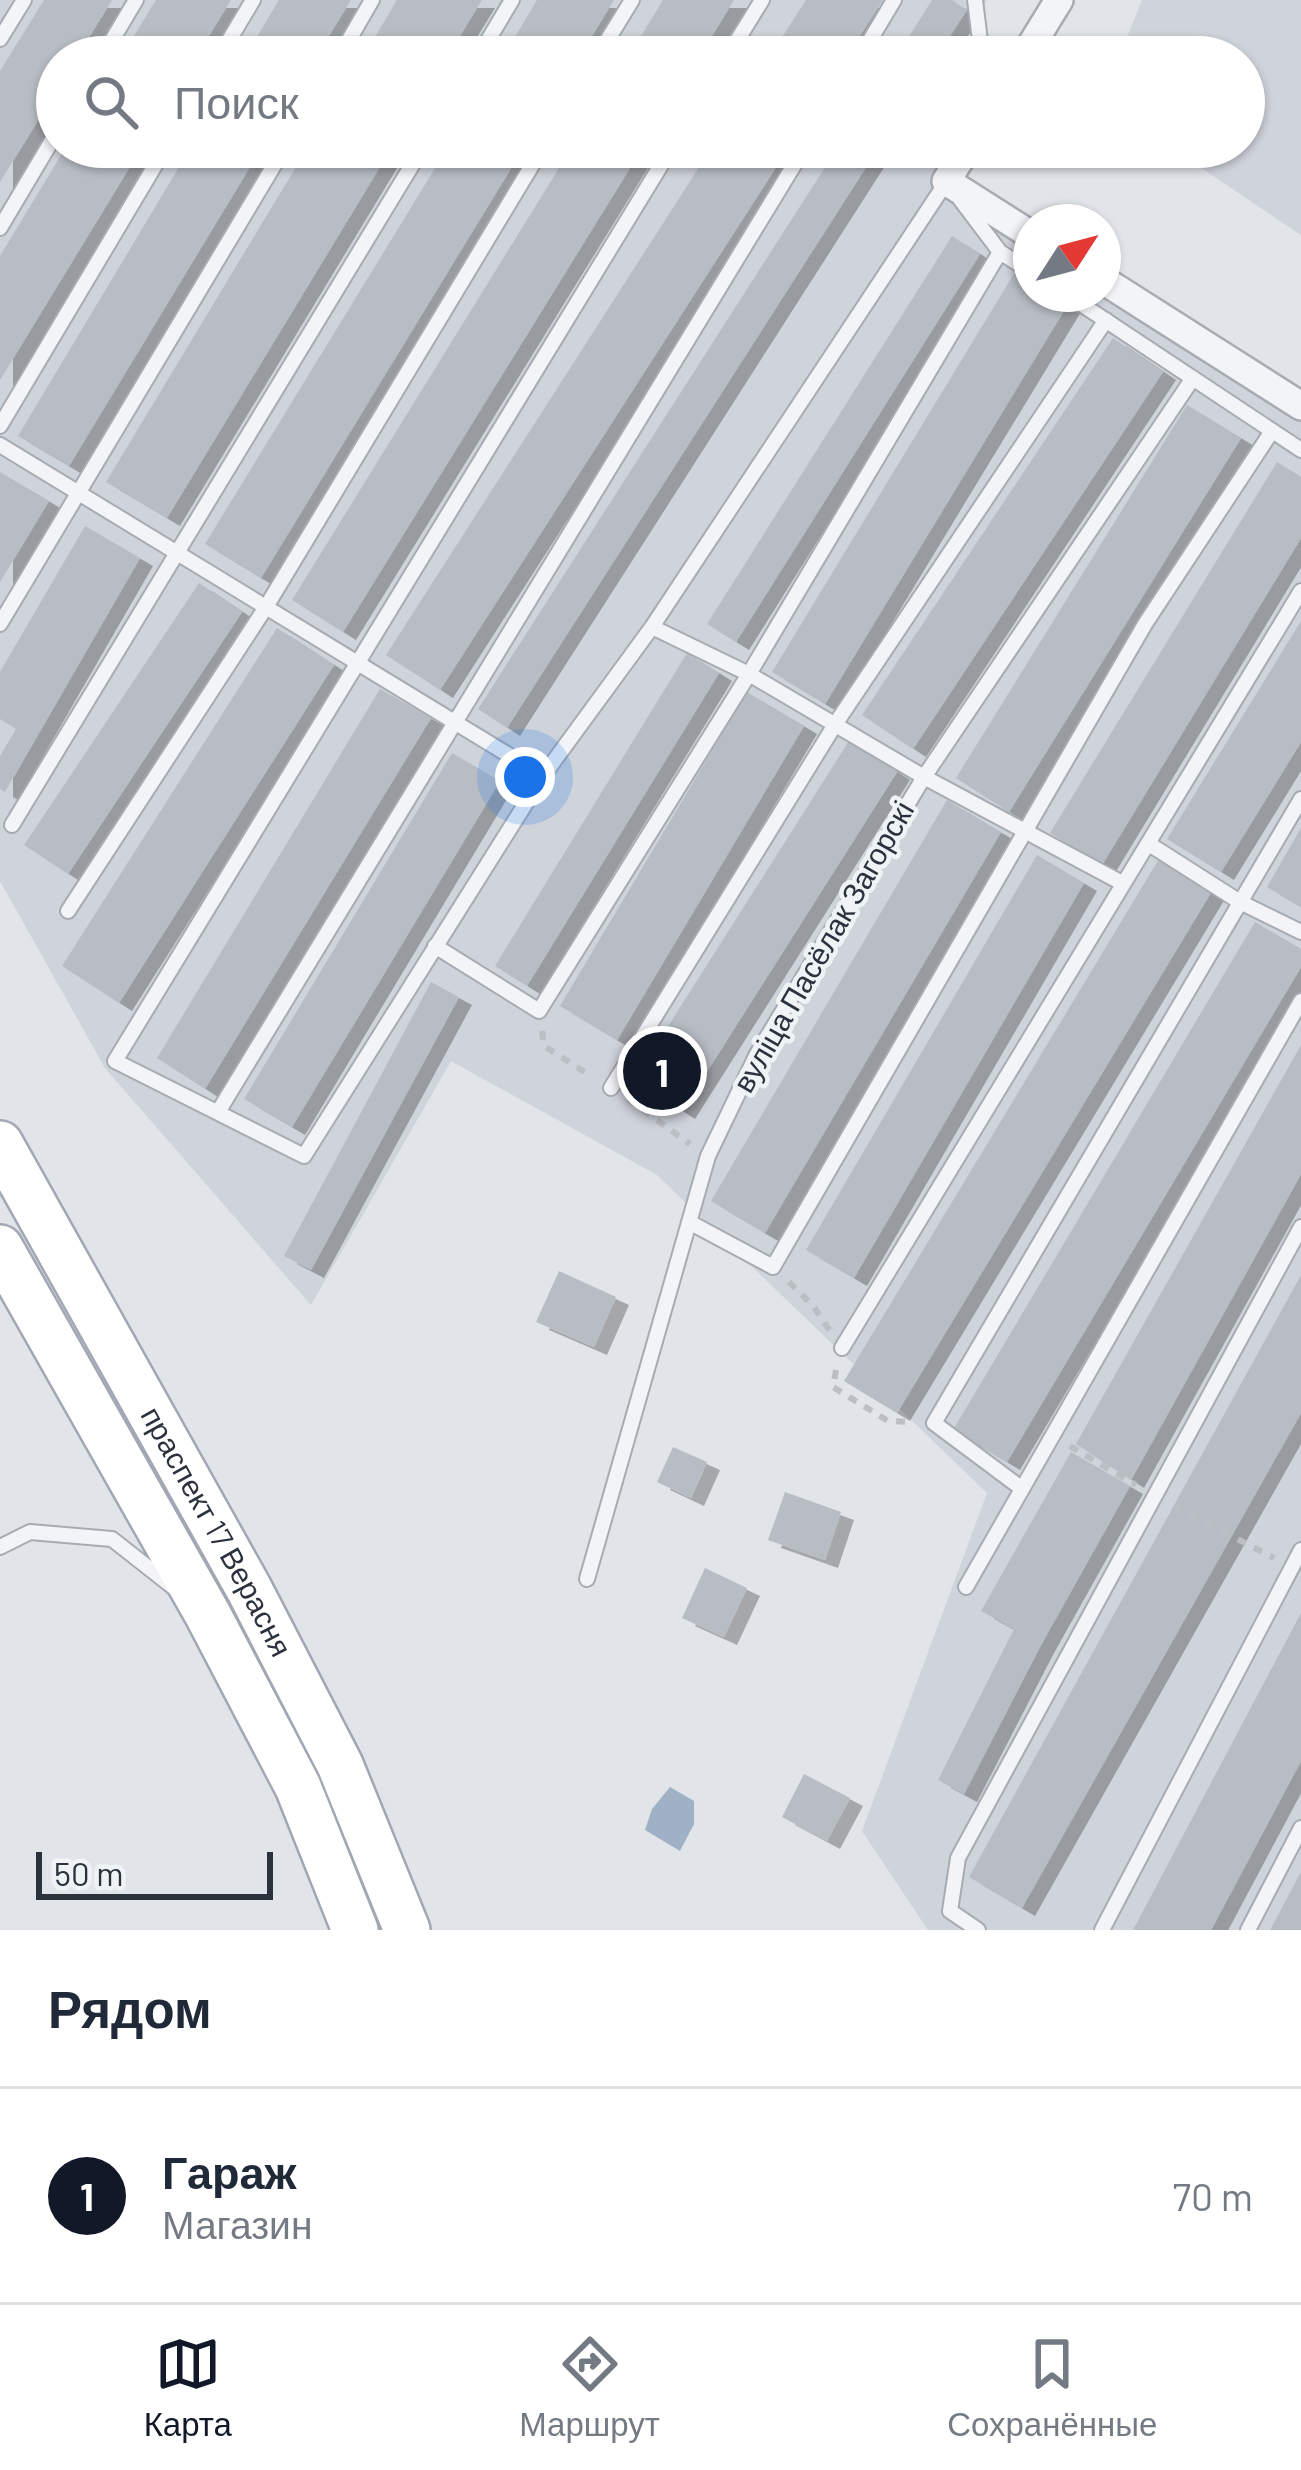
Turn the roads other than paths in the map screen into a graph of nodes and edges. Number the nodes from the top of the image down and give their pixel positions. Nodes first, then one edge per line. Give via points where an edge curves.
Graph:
1 (24, 0) edge
2 (136, 0) edge
3 (253, 0) edge
4 (373, 0) edge
5 (512, 0) edge
6 (632, 0) edge
7 (761, 0) edge
8 (894, 0) edge
9 (975, 0) edge
10 (1059, 0) edge
11 (115, 36) edge
12 (232, 36) edge
13 (352, 36) edge
14 (491, 36) edge
15 (610, 36) edge
16 (740, 36) edge
17 (873, 36) edge
18 (979, 36) edge
19 (1037, 36) edge
20 (0, 39) edge
21 (36, 168) edge
22 (154, 168) edge
23 (273, 168) edge
24 (410, 168) edge
25 (530, 168) edge
26 (659, 168) edge
27 (792, 168) edge
28 (954, 168) edge
29 (946, 181) junction
30 (1013, 224) edge
31 (0, 227) edge
32 (1000, 252) junction
33 (1013, 260) edge
34 (1121, 291) edge
35 (1094, 312) edge
36 (1106, 320) junction
37 (1193, 378) junction
38 (1301, 406) edge
39 (0, 426) edge
40 (1272, 431) junction
41 (0, 445) edge
42 (1301, 450) edge
43 (80, 493) junction
44 (177, 553) junction
45 (1301, 591) edge
46 (266, 607) junction
47 (0, 624) edge
48 (652, 627) junction
49 (357, 662) junction
50 (749, 674) junction
51 (456, 722) junction
52 (836, 723) junction
53 (543, 776) junction
54 (923, 777) junction
55 (1301, 799) edge
56 (12, 825) dead end
57 (1025, 833) junction
58 (1149, 844) junction
59 (1122, 883) junction
60 (1240, 902) junction
61 (68, 911) dead end
62 (1301, 932) edge
63 (435, 946) junction
64 (1301, 1001) edge
65 (611, 1088) dead end
66 (218, 1112) junction
67 (0, 1144) edge
68 (688, 1222) junction
69 (1301, 1227) edge
70 (0, 1248) edge
71 (842, 1348) dead end
72 (1021, 1488) junction
73 (0, 1547) edge
74 (1301, 1550) edge
75 (587, 1579) dead end
76 (966, 1587) dead end
77 (208, 1615) junction
78 (1301, 1828) edge
79 (355, 1930) edge
80 (407, 1930) edge
81 (978, 1930) edge
82 (1102, 1930) edge
83 (1248, 1930) edge

1 - 20 lane
2 - 11 lane
3 - 12 lane
4 - 13 lane
5 - 14 lane
6 - 15 lane
7 - 16 lane
8 - 17 lane
9 - 18 lane
10 - 19 street
21 - 31 lane
22 - 39 lane
23 - 43 lane
24 - 44 lane
25 - 46 lane
26 - 49 lane
27 - 51 lane
28 - 29 street
29 - 30 street
29 - 32 lane
29 - 48 lane
32 - 33 lane
32 - 50 lane
34 - 38 street
35 - 36 lane
36 - 37 lane
36 - 52 lane
37 - 40 lane
37 - 54 lane, вуліца Пасёлак Загорскі
40 - 42 lane
40 - 57 lane via 1144,623
41 - 43 lane
43 - 44 lane
43 - 47 lane
44 - 46 lane
44 - 56 lane
45 - 58 lane
46 - 49 lane
46 - 61 lane
48 - 50 lane
48 - 53 lane
49 - 51 lane
49 - 66 lane via 116,1061
50 - 52 lane
50 - 63 lane via 539,1011
51 - 53 lane
51 - 66 lane
52 - 54 lane
52 - 65 lane
53 - 63 lane
54 - 57 lane
54 - 68 lane, вуліца Пасёлак Загорскі via 757,1054 708,1156
55 - 60 lane
57 - 59 lane
57 - 68 lane via 773,1267
58 - 59 lane
58 - 60 lane
59 - 71 lane
60 - 62 lane
60 - 72 lane via 934,1423
63 - 66 lane via 304,1156
64 - 72 lane
67 - 80 main road, праспект 17 Верасня via 259,1608 340,1765
68 - 75 lane, вуліца Пасёлак Загорскі
69 - 81 lane via 958,1858 950,1911
70 - 77 main road, праспект 17 Верасня
72 - 76 lane
73 - 77 lane via 30,1532 112,1539
74 - 82 lane
77 - 79 main road, праспект 17 Верасня via 298,1787
78 - 83 lane

